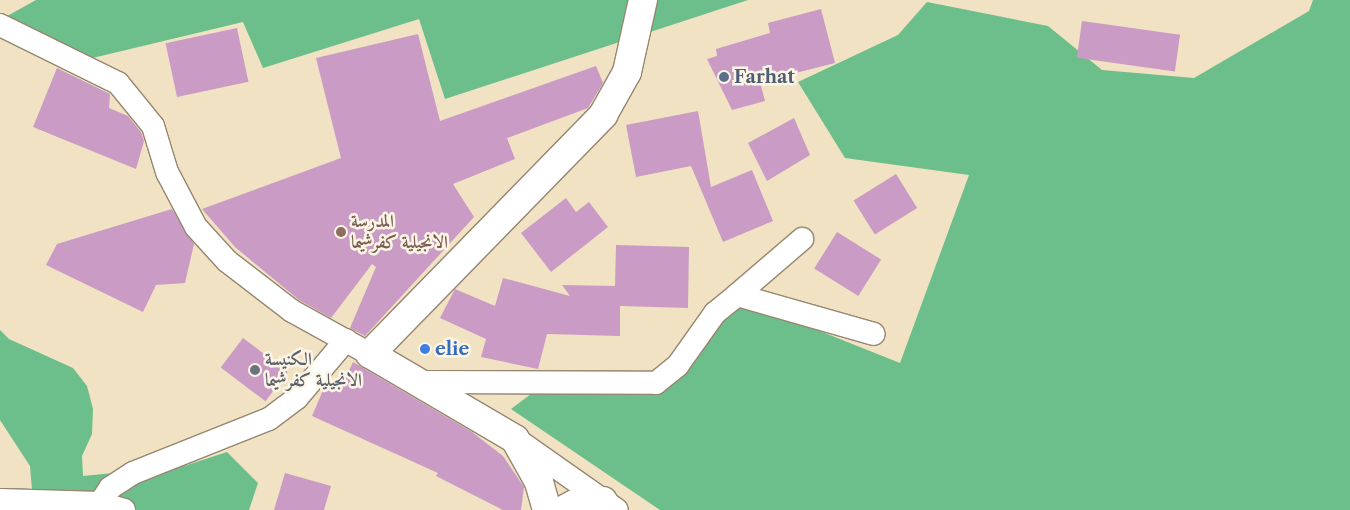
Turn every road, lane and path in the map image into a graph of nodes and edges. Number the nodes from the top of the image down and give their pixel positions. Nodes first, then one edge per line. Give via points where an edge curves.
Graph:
1 (643, 0) edge
2 (0, 26) edge
3 (802, 239) dead end
4 (737, 295) junction
5 (874, 334) dead end
6 (346, 340) junction
7 (370, 354) junction
8 (421, 382) junction
9 (515, 439) junction
10 (0, 500) edge
11 (100, 503) junction
12 (610, 505) edge
13 (52, 508) edge
14 (124, 510) edge
15 (547, 510) edge
16 (563, 510) edge

1 - 7 street via 627,72 603,115
2 - 6 street via 118,83 154,126 168,172 196,227 227,261 292,311
3 - 4 street
4 - 5 street
4 - 8 street via 714,313 678,365 656,383
6 - 7 street
6 - 11 street via 323,371 280,411 230,436 133,473 110,488
7 - 8 street
8 - 9 street
9 - 12 street
9 - 15 street via 539,482
10 - 13 street
11 - 13 street
11 - 14 street
12 - 16 street via 580,501

